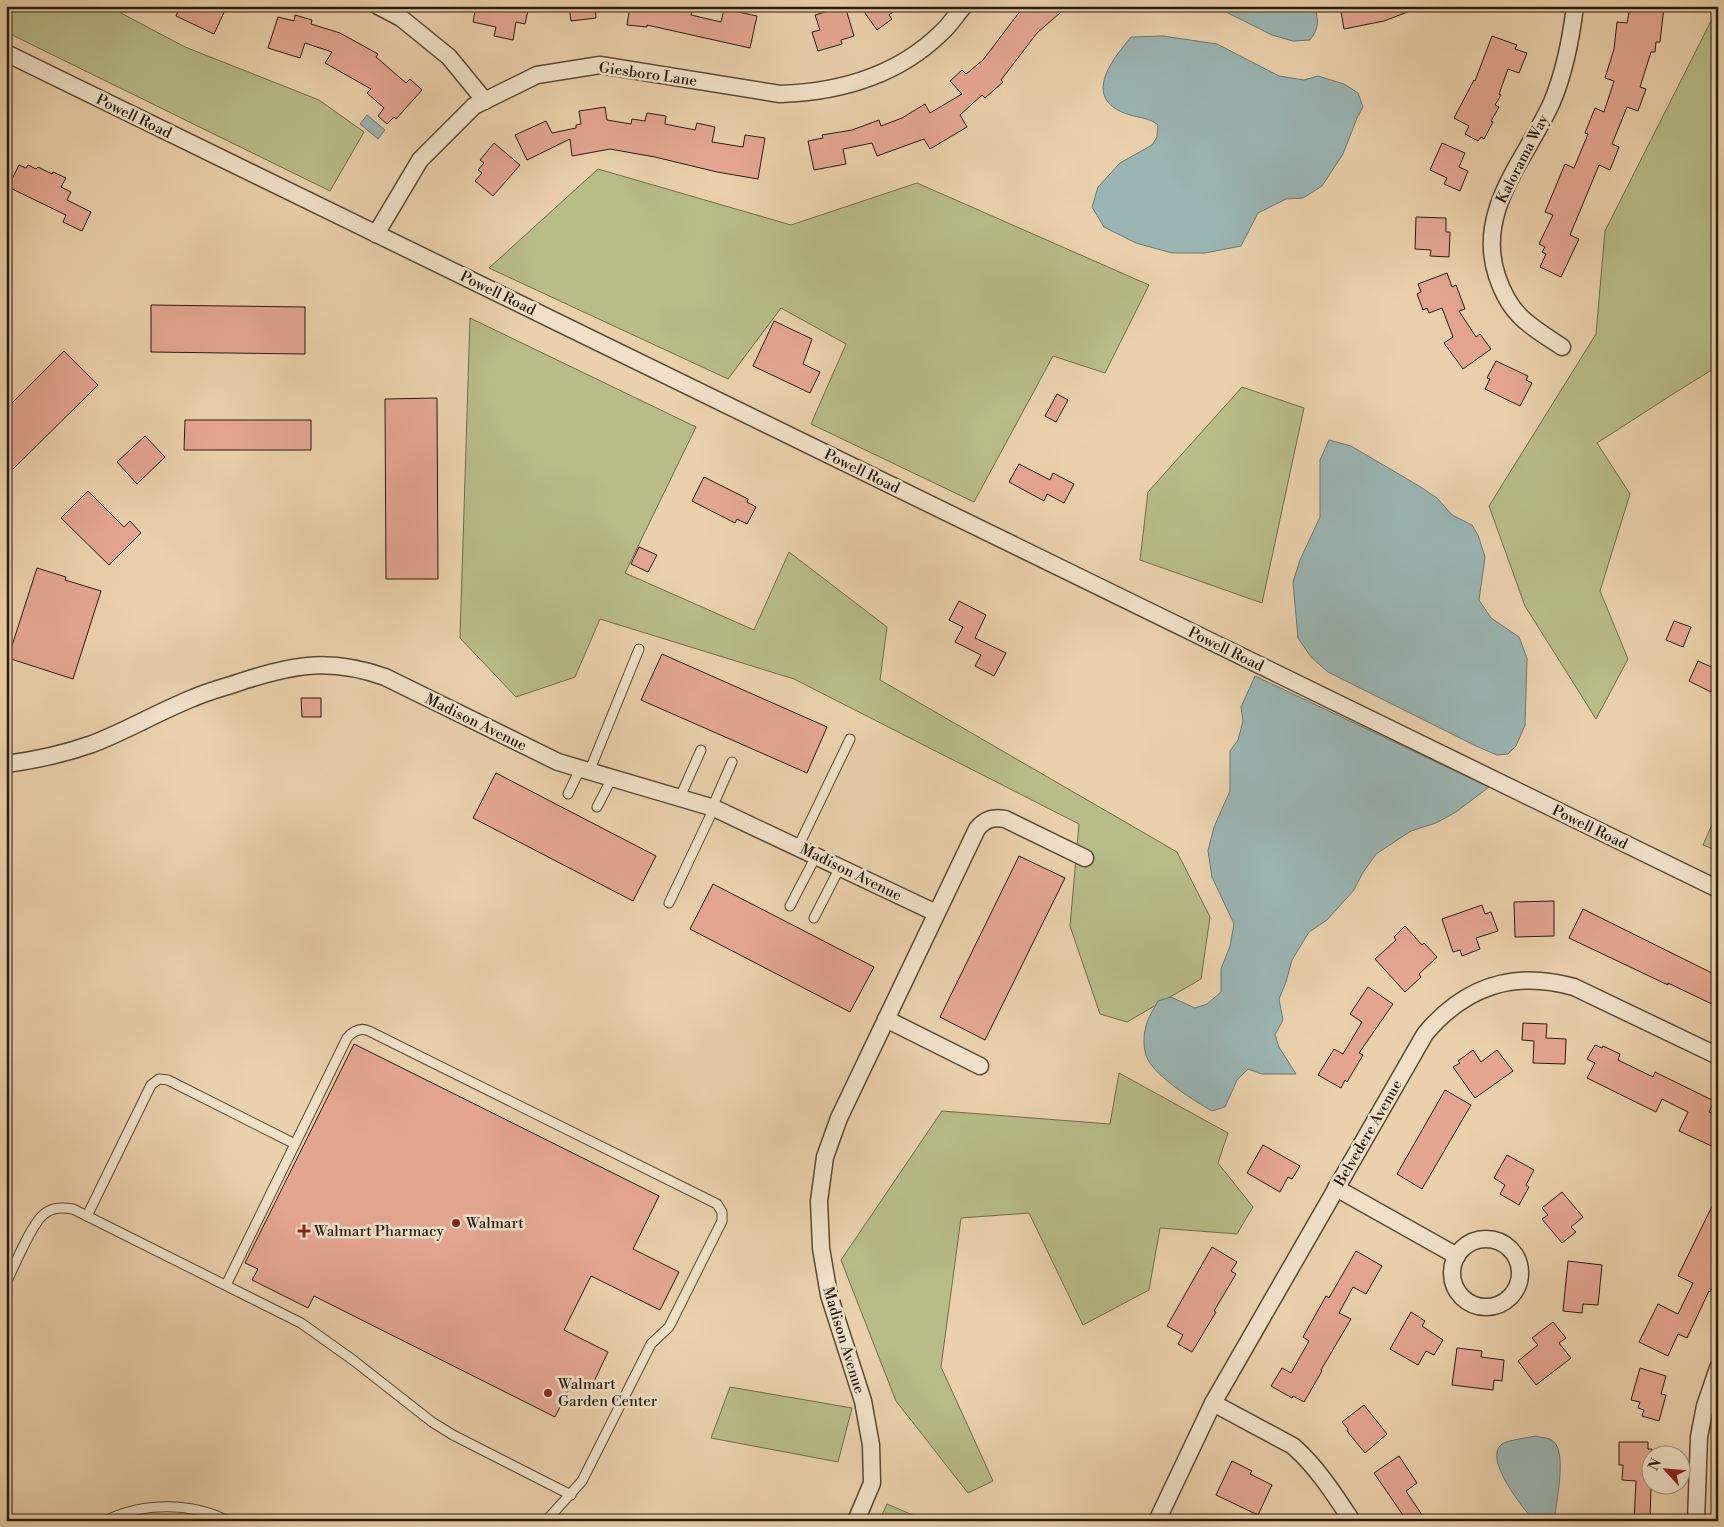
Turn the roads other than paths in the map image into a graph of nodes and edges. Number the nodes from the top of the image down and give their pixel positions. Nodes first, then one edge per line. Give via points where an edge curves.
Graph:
1 (378, 6) edge
2 (964, 6) edge
3 (1575, 6) edge
4 (6, 53) edge
5 (485, 101) junction
6 (376, 234) junction
7 (1562, 347) dead end
8 (639, 649) dead end
9 (850, 740) dead end
10 (702, 750) dead end
11 (732, 762) dead end
12 (6, 764) edge
13 (585, 771) junction
14 (612, 778) junction
15 (568, 794) dead end
16 (680, 797) junction
17 (597, 807) dead end
18 (713, 808) junction
19 (798, 847) junction
20 (816, 856) junction
21 (1085, 858) dead end
22 (840, 867) junction
23 (1718, 890) edge
24 (669, 903) dead end
25 (790, 906) dead end
26 (936, 913) junction
27 (814, 918) dead end
28 (886, 1019) junction
29 (1718, 1056) edge
30 (980, 1066) dead end
31 (295, 1144) junction
32 (1336, 1188) junction
33 (87, 1216) junction
34 (1457, 1256) junction
35 (6, 1283) edge
36 (226, 1285) junction
37 (1718, 1368) edge
38 (1213, 1403) junction
39 (571, 1495) junction
40 (105, 1521) edge
41 (228, 1521) edge
42 (546, 1521) edge
43 (856, 1521) edge
44 (1157, 1521) edge
45 (1352, 1521) edge
46 (1696, 1521) edge

1 - 5 street via 400,18 450,57
2 - 5 street, Giesboro Lane via 943,32 910,57 874,76 828,90 780,94 600,65 538,75
3 - 7 street, Kalorama Way via 1569,48 1559,84 1503,192 1491,241 1495,271 1513,308 1522,319
4 - 6 street, Powell Road
5 - 6 street, Giesboro Lane via 474,106 420,160
6 - 23 street, Powell Road
8 - 13 lane
9 - 19 lane
10 - 16 lane
11 - 18 lane
12 - 13 street, Madison Avenue via 57,755 84,746 194,698 273,671 322,664 354,668 384,677 544,755
13 - 14 street, Madison Avenue
13 - 15 lane
14 - 16 street, Madison Avenue
14 - 17 lane
16 - 18 street, Madison Avenue
18 - 19 street, Madison Avenue
18 - 24 lane
19 - 20 street, Madison Avenue
20 - 22 street, Madison Avenue
20 - 25 lane
21 - 26 street, Madison Avenue via 1005,819 987,820 977,828
22 - 26 street, Madison Avenue
22 - 27 lane
26 - 28 street, Madison Avenue
28 - 30 street
28 - 43 street, Madison Avenue via 825,1157 819,1201 821,1248 829,1295 863,1401 871,1445 872,1483
29 - 32 street, Belvedere Avenue via 1574,987 1527,980 1493,985 1448,1009 1425,1034
31 - 33 lane via 168,1080 159,1080 151,1085
31 - 36 lane
31 - 39 lane via 347,1038 356,1030 365,1029 717,1204 722,1212 722,1221 669,1327 651,1344 582,1481
32 - 34 street
32 - 38 street, Belvedere Avenue
33 - 35 lane via 64,1207 43,1215
33 - 36 lane
34 - 34 street via 1453,1264 1453,1282 1469,1302 1486,1308 1495,1306 1510,1298 1516,1290 1519,1264 1504,1244 1495,1240 1478,1240 1462,1249
36 - 39 lane via 313,1330 453,1435
37 - 46 street via 1699,1437
38 - 44 street, Belvedere Avenue
38 - 45 street via 1292,1446 1304,1456
39 - 42 lane
40 - 41 lane via 132,1511 174,1507 195,1509

